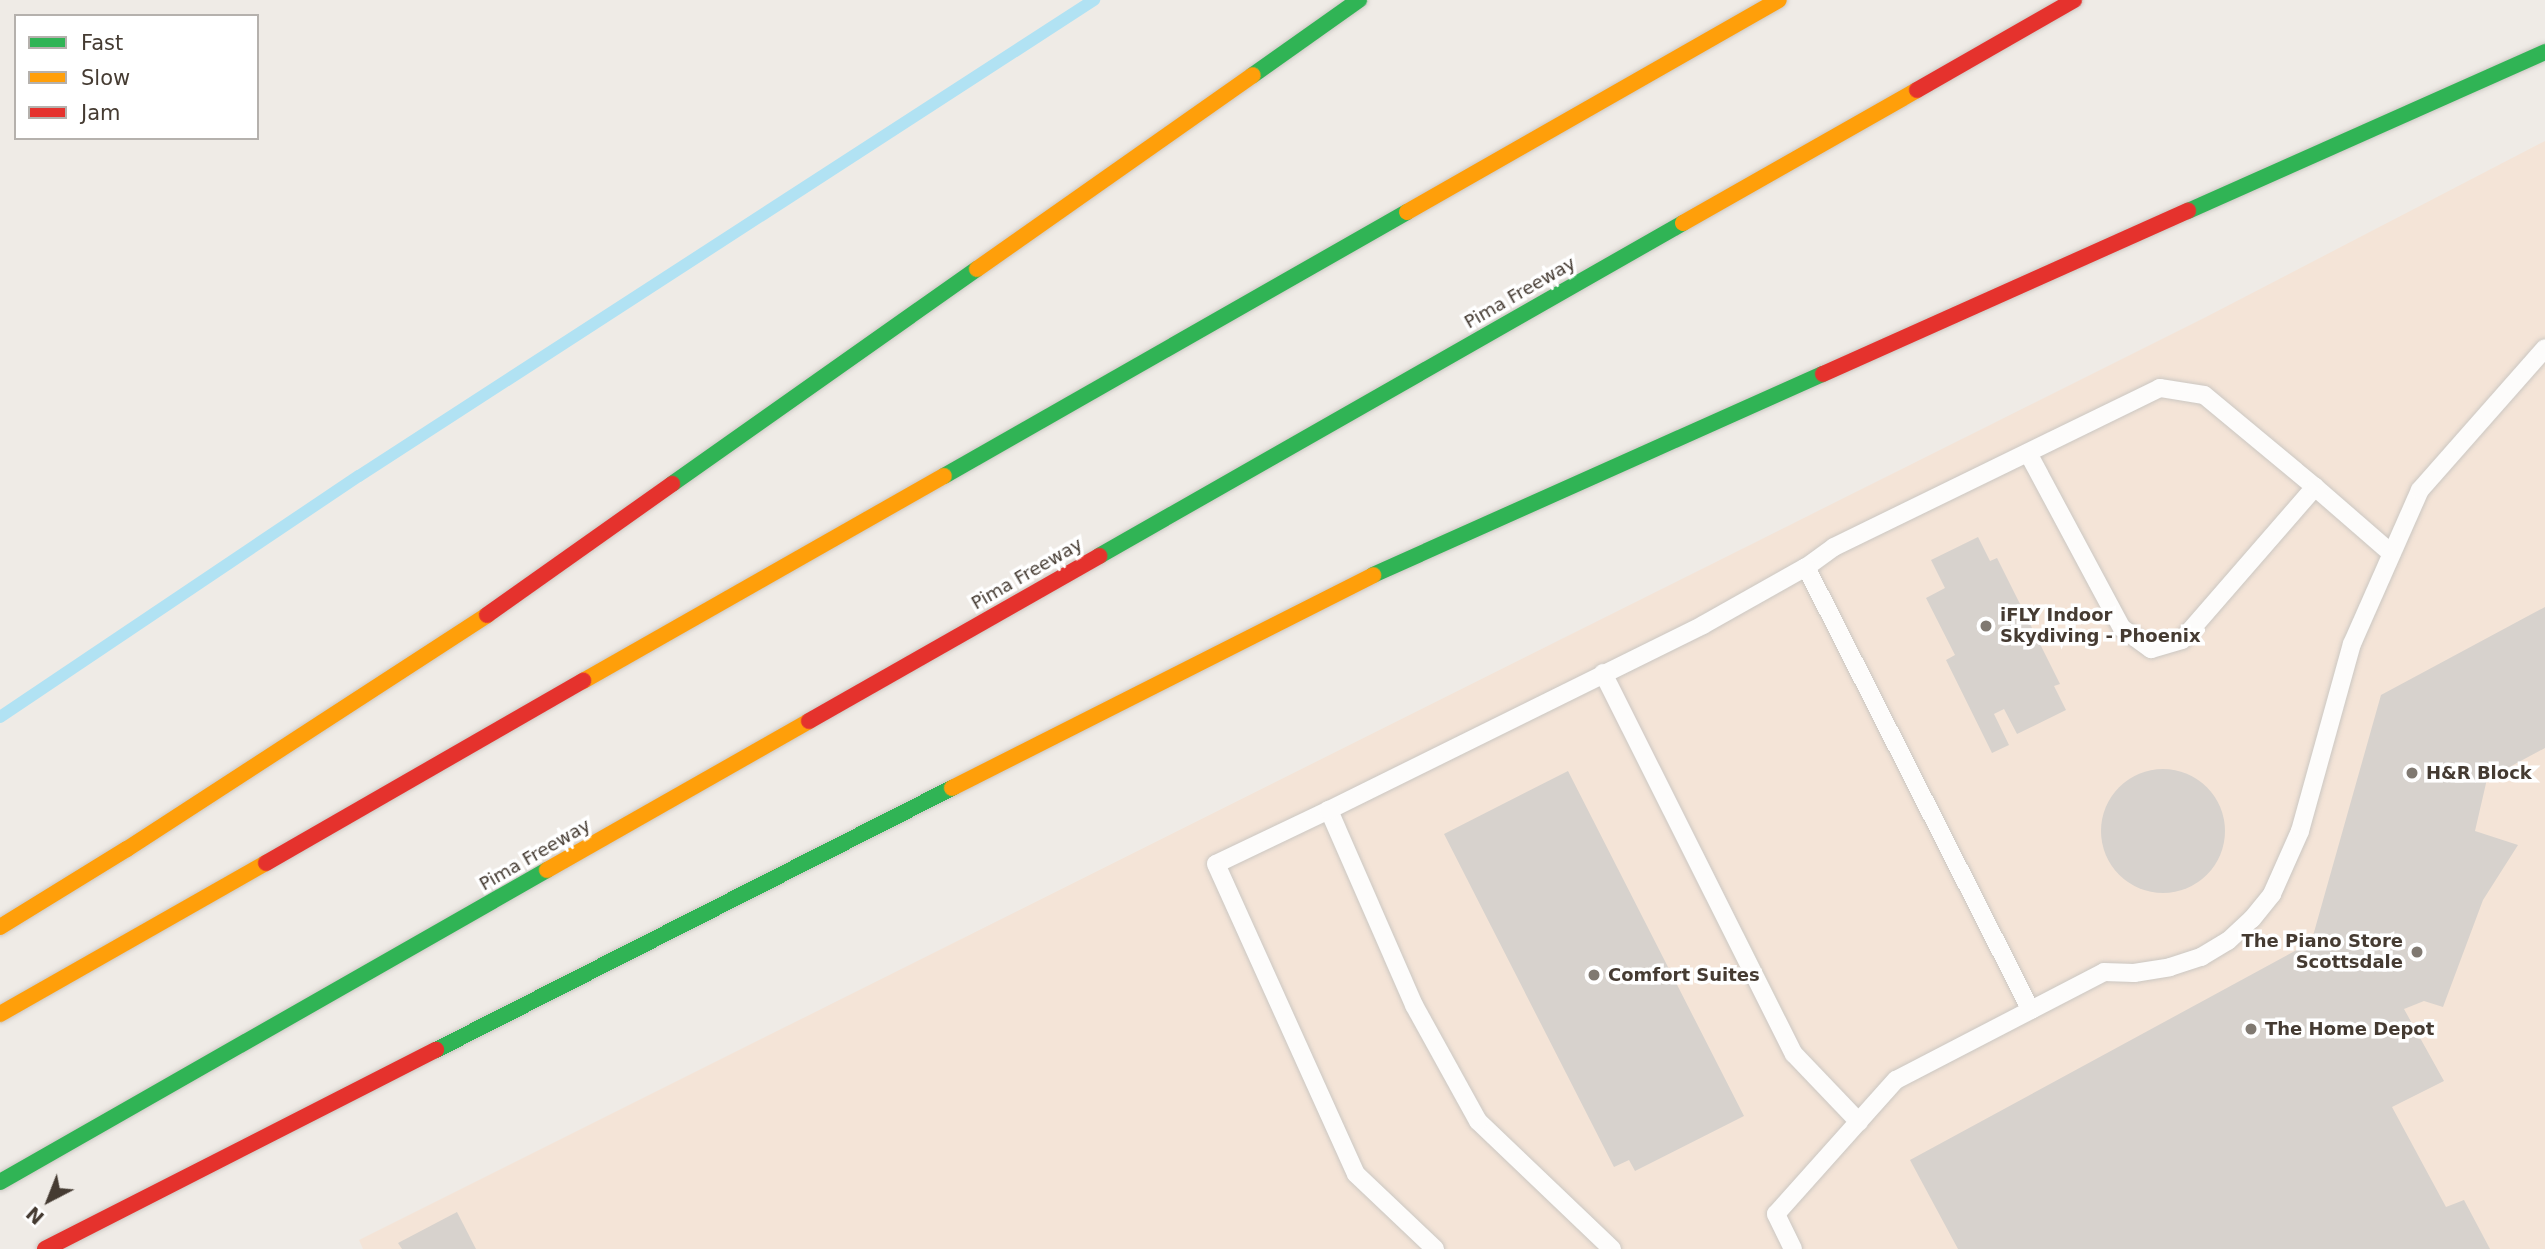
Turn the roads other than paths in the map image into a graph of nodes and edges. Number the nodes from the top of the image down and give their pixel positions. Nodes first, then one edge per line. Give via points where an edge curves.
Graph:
1 (1359, 0) edge
2 (1779, 0) edge
3 (2074, 0) edge
4 (2545, 52) edge
5 (2545, 348) edge
6 (2028, 453) junction
7 (2315, 487) junction
8 (2391, 553) junction
9 (1806, 567) junction
10 (1602, 673) junction
11 (1329, 810) junction
12 (0, 927) edge
13 (2031, 1010) junction
14 (0, 1014) edge
15 (1859, 1122) junction
16 (0, 1182) edge
17 (1785, 1245) edge
18 (45, 1249) edge
19 (1435, 1249) edge
20 (1612, 1249) edge

1 - 12 highway via 472,625
2 - 14 highway
3 - 16 highway, Pima Freeway
4 - 18 highway via 1363,579
5 - 8 lane via 2420,489
6 - 7 lane via 2160,388 2204,395
6 - 7 lane via 2122,628 2151,649 2182,639
6 - 9 lane via 1835,547
7 - 8 lane
8 - 13 lane via 2352,644 2300,831 2272,894 2228,942 2201,957 2146,971 2104,972
9 - 10 lane via 1703,625
9 - 13 lane
10 - 11 lane
10 - 15 lane via 1794,1054
11 - 19 lane via 1216,864 1356,1174
11 - 20 lane via 1414,1005 1478,1121
13 - 15 lane via 1896,1080
15 - 17 lane via 1776,1214

